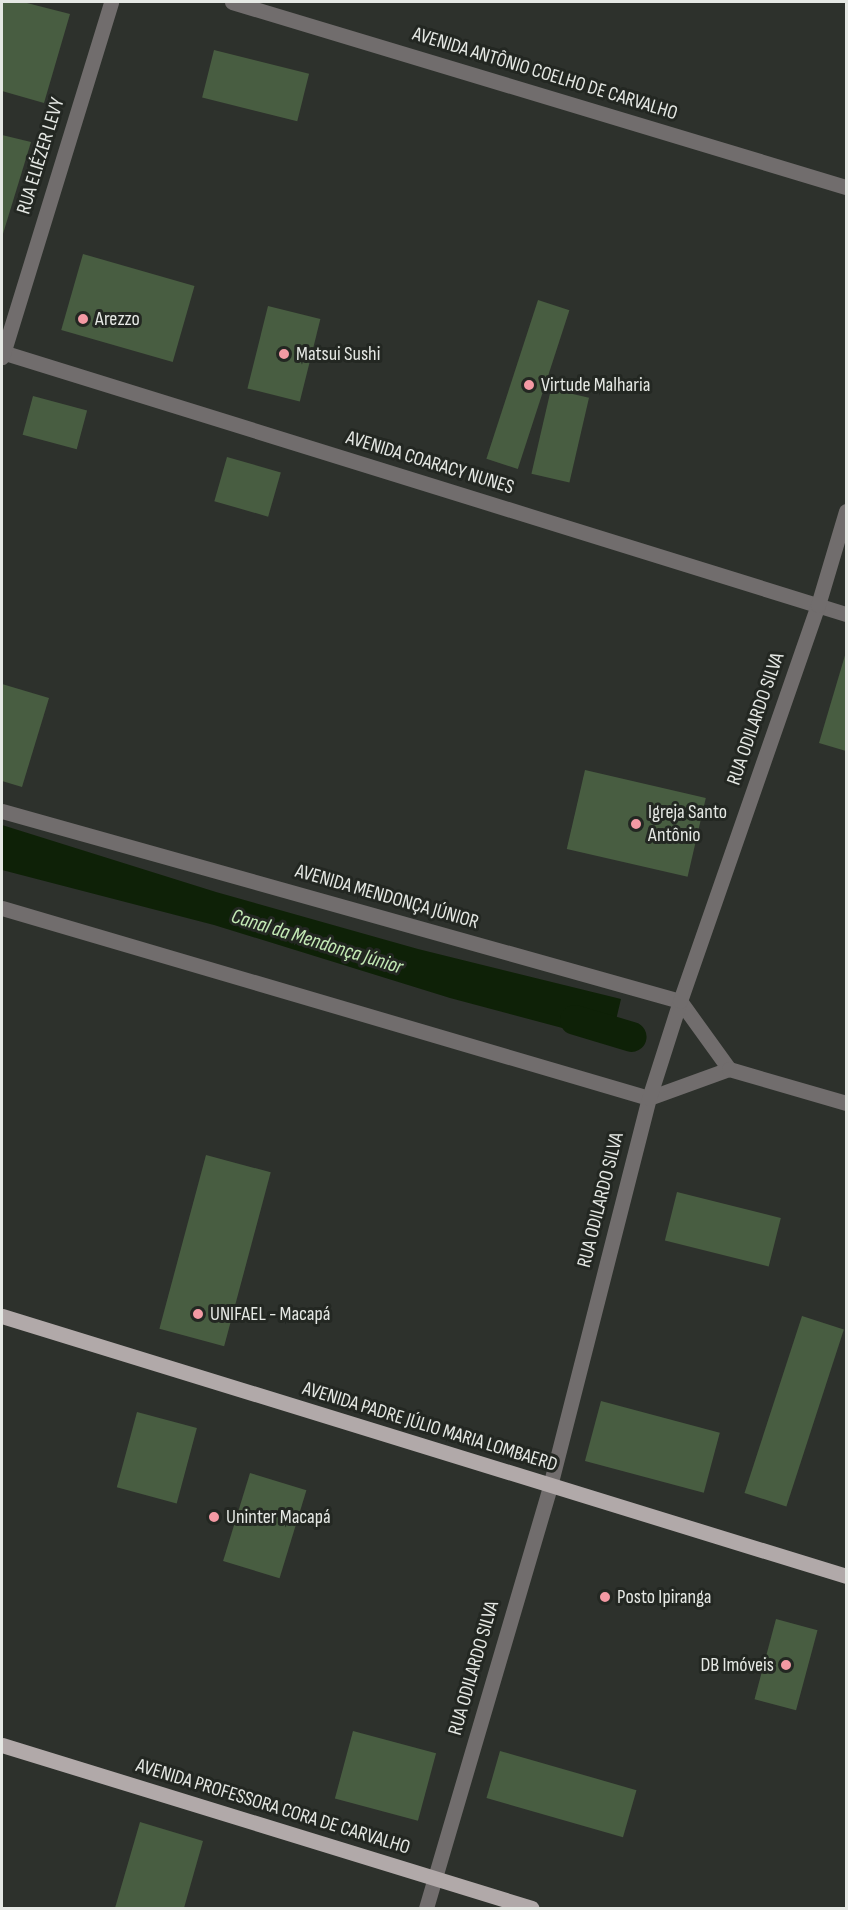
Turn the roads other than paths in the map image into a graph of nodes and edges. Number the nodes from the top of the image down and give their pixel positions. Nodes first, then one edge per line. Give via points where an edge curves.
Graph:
1 (111, 2) edge
2 (232, 2) edge
3 (846, 187) edge
4 (2, 354) edge
5 (846, 511) edge
6 (818, 605) junction
7 (846, 614) edge
8 (2, 811) edge
9 (2, 908) edge
10 (680, 1001) junction
11 (729, 1069) junction
12 (649, 1098) junction
13 (846, 1103) edge
14 (2, 1316) edge
15 (550, 1486) junction
16 (846, 1576) edge
17 (2, 1745) edge
18 (434, 1880) junction
19 (426, 1908) edge
20 (532, 1908) edge

1 - 4 street, RUA ELIÉZER LEVY
2 - 3 street, AVENIDA ANTÔNIO COELHO DE CARVALHO
4 - 6 street, AVENIDA COARACY NUNES
5 - 6 street, RUA ODILARDO SILVA
6 - 7 street, AVENIDA COARACY NUNES
6 - 10 street, RUA ODILARDO SILVA
8 - 10 street, AVENIDA MENDONÇA JÚNIOR
9 - 12 street
10 - 11 street
10 - 12 street, RUA ODILARDO SILVA
11 - 12 street
11 - 13 street
12 - 15 street, RUA ODILARDO SILVA
14 - 15 main road, AVENIDA PADRE JÚLIO MARIA LOMBAERD
15 - 16 main road, AVENIDA PADRE JÚLIO MARIA LOMBAERD
15 - 18 street, RUA ODILARDO SILVA
17 - 18 main road, AVENIDA PROFESSORA CORA DE CARVALHO
18 - 19 street, RUA ODILARDO SILVA
18 - 20 main road, AVENIDA PROFESSORA CORA DE CARVALHO

